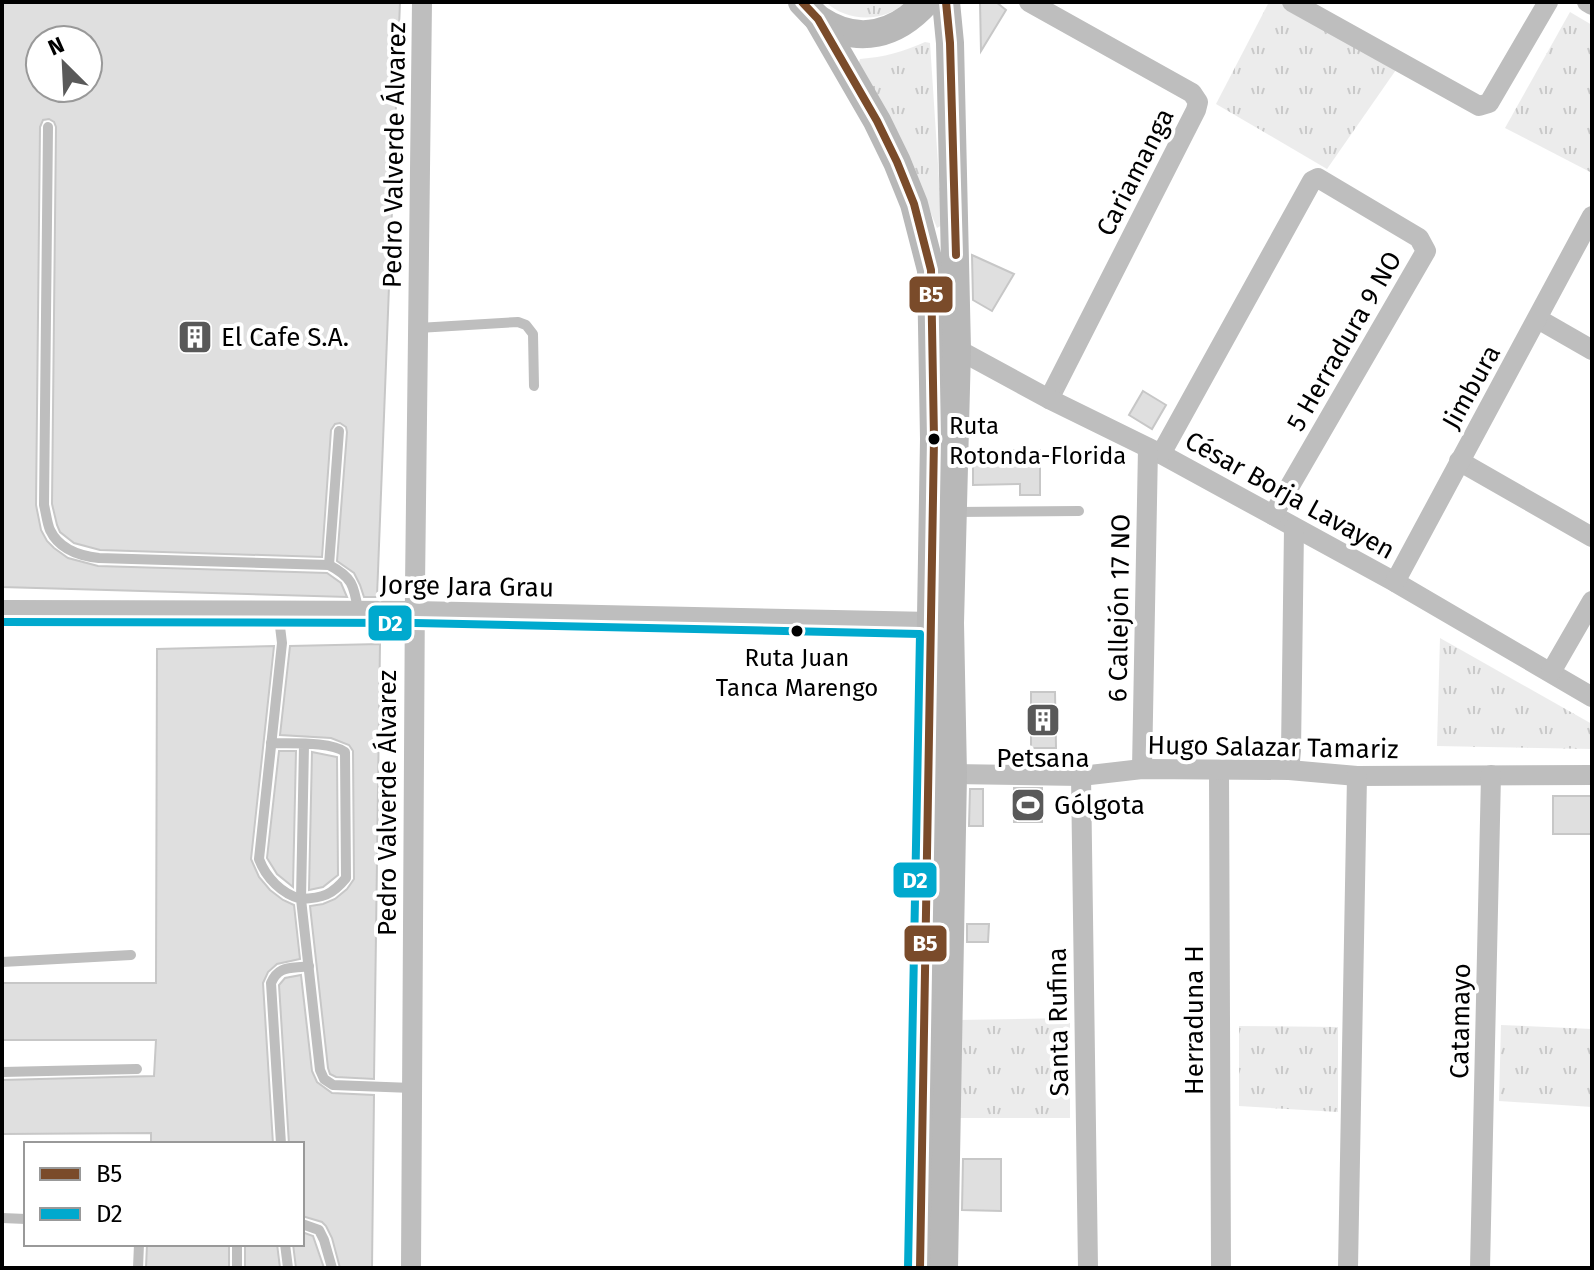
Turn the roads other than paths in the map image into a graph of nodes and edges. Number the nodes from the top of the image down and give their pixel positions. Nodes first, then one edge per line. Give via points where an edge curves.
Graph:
1 (422, 2) edge
2 (926, 2) edge
3 (946, 2) edge
4 (1029, 2) edge
5 (1292, 2) edge
6 (1548, 2) edge
7 (1587, 2) edge
8 (1592, 5) edge
9 (810, 10) edge
10 (48, 127) dead end
11 (1592, 216) edge
12 (1538, 319) junction
13 (418, 328) junction
14 (957, 349) junction
15 (1592, 350) edge
16 (534, 386) dead end
17 (1049, 399) junction
18 (339, 431) dead end
19 (1155, 451) junction
20 (1459, 461) junction
21 (1079, 511) dead end
22 (953, 512) junction
23 (1273, 515) junction
24 (1294, 528) junction
25 (1592, 537) edge
26 (329, 565) junction
27 (1395, 582) junction
28 (1592, 601) edge
29 (2, 610) edge
30 (278, 610) junction
31 (358, 610) junction
32 (415, 611) junction
33 (932, 622) junction
34 (1551, 672) junction
35 (1592, 697) edge
36 (271, 743) junction
37 (304, 745) junction
38 (1142, 769) junction
39 (1289, 770) junction
40 (1219, 771) junction
41 (953, 774) junction
42 (1491, 775) junction
43 (1592, 775) edge
44 (1081, 776) junction
45 (1357, 776) junction
46 (301, 899) junction
47 (131, 955) dead end
48 (2, 962) edge
49 (309, 966) junction
50 (137, 1069) dead end
51 (2, 1072) edge
52 (412, 1088) junction
53 (281, 1142) edge
54 (2, 1218) edge
55 (24, 1219) edge
56 (304, 1225) edge
57 (139, 1246) edge
58 (237, 1246) edge
59 (285, 1246) edge
60 (138, 1268) edge
61 (237, 1268) edge
62 (288, 1268) edge
63 (332, 1268) edge
64 (411, 1268) edge
65 (920, 1268) edge
66 (944, 1268) edge
67 (1088, 1268) edge
68 (1221, 1268) edge
69 (1348, 1268) edge
70 (1480, 1268) edge

1 - 13 street, Pedro Valverde Álvarez
2 - 9 main road via 890,30 865,34 841,31
3 - 14 main road
4 - 17 street, Cariamanga via 1192,93 1198,102
5 - 6 street via 1479,106 1489,103
7 - 8 street
9 - 33 main road via 897,162 931,270
10 - 26 lane via 44,505 51,532 80,556
11 - 12 street, Jimbura
12 - 15 street
12 - 20 street, Jimbura
13 - 16 lane via 526,325 533,334
13 - 32 street, Pedro Valverde Álvarez
14 - 17 street, César Borja Lavayen
14 - 22 main road
17 - 19 street, César Borja Lavayen
18 - 26 lane
19 - 23 street, César Borja Lavayen
19 - 23 street, 5 Herradura 9 NO via 1318,178 1419,238 1426,251
19 - 38 street, 6 Callejón 17 NO
20 - 25 street
20 - 27 street, Jimbura
21 - 22 lane
22 - 41 main road
23 - 24 street, César Borja Lavayen
24 - 27 street, César Borja Lavayen
24 - 39 street
26 - 31 lane via 354,587
27 - 34 street, César Borja Lavayen
28 - 34 street
29 - 30 street, Jorge Jara Grau
30 - 31 street, Jorge Jara Grau
30 - 36 lane via 282,643
31 - 32 street, Jorge Jara Grau
32 - 33 street, Jorge Jara Grau
32 - 52 street, Pedro Valverde Álvarez
33 - 65 main road
34 - 35 street, César Borja Lavayen
36 - 37 lane
36 - 46 lane via 259,859 269,878 289,896
37 - 46 lane
37 - 46 lane via 345,752 346,878 337,890
38 - 40 street, Hugo Salazar Tamariz
38 - 44 street, Hugo Salazar Tamariz
39 - 40 street, Hugo Salazar Tamariz
39 - 45 street, Hugo Salazar Tamariz
40 - 68 street, Herraduna H
41 - 44 street, Hugo Salazar Tamariz
41 - 66 main road
42 - 43 street, Hugo Salazar Tamariz
42 - 45 street, Hugo Salazar Tamariz
42 - 70 street, Catamayo
44 - 67 street, Santa Rufina
45 - 69 street
46 - 49 lane
47 - 48 lane
49 - 52 lane via 324,1079 333,1085
49 - 53 lane via 280,970 271,983
50 - 51 lane
52 - 64 street, Pedro Valverde Álvarez
54 - 55 lane
56 - 63 lane via 319,1230
57 - 60 lane
58 - 61 lane
59 - 62 lane

